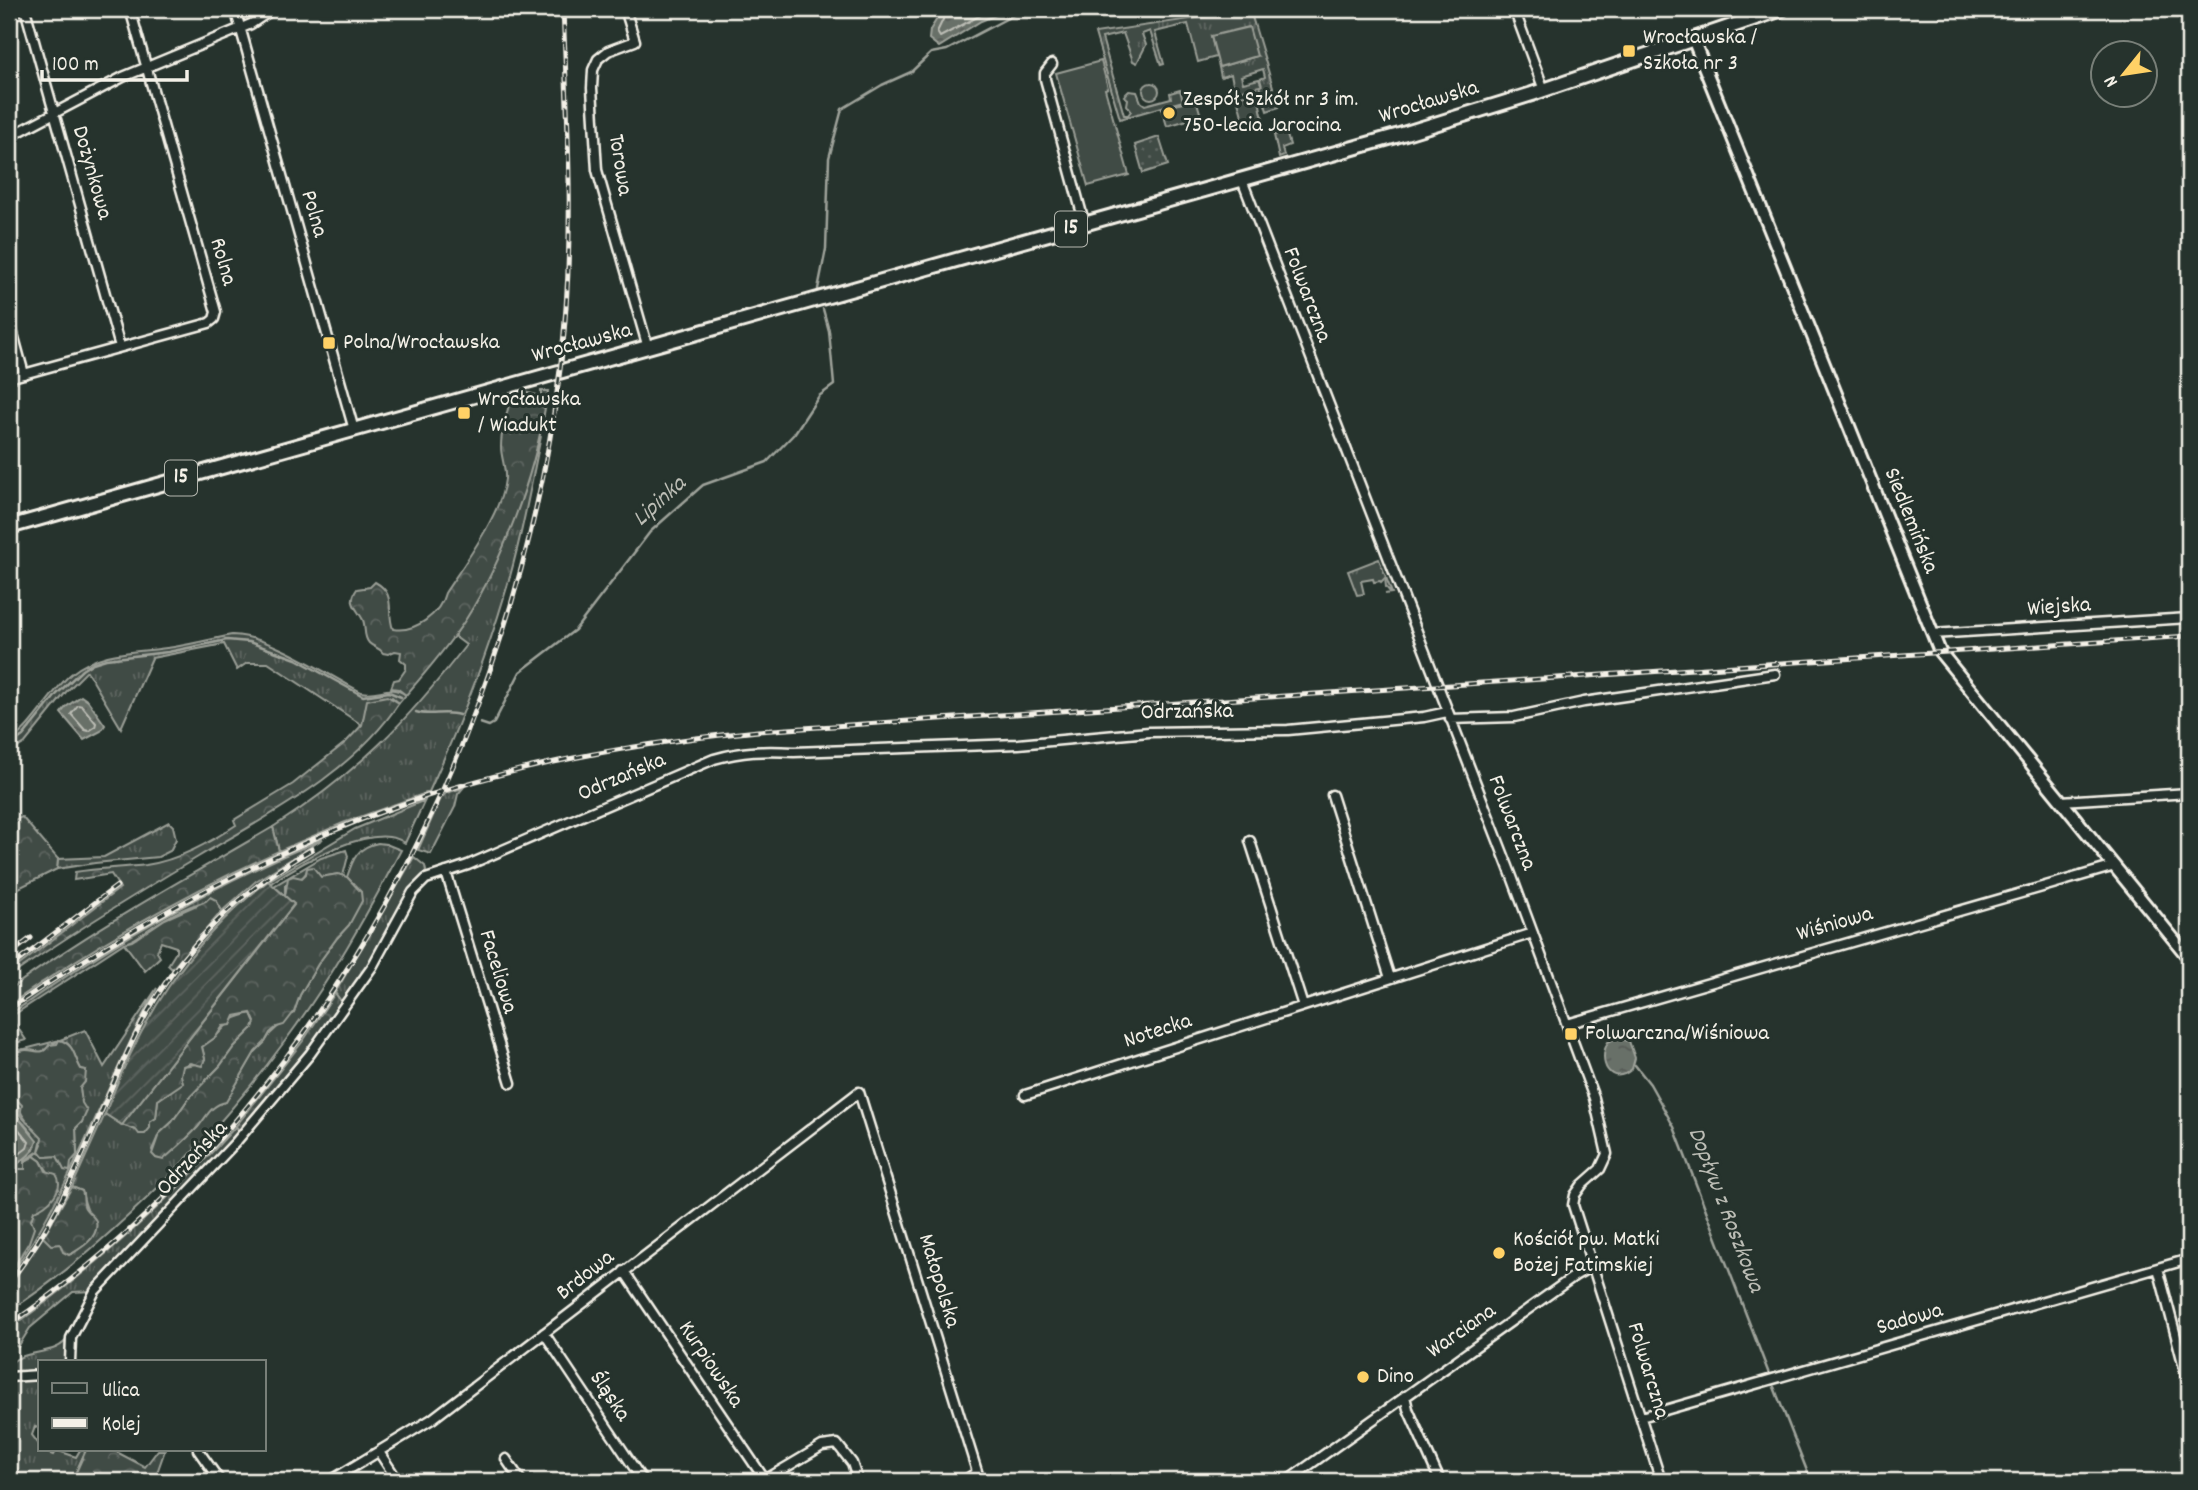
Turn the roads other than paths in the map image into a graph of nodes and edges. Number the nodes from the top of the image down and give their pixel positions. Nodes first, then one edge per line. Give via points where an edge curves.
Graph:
1 (26, 9) edge
2 (130, 9) edge
3 (234, 9) edge
4 (273, 9) edge
5 (625, 9) edge
6 (1514, 9) edge
7 (1782, 9) edge
8 (240, 29) junction
9 (1693, 39) junction
10 (1052, 64) dead end
11 (147, 66) junction
12 (1544, 90) junction
13 (54, 114) junction
14 (9, 137) edge
15 (1242, 180) junction
16 (1084, 225) junction
17 (9, 318) edge
18 (120, 347) junction
19 (648, 348) junction
20 (24, 374) junction
21 (9, 378) edge
22 (354, 430) junction
23 (9, 527) edge
24 (2189, 618) edge
25 (1932, 634) junction
26 (1775, 674) dead end
27 (1449, 716) junction
28 (2189, 793) edge
29 (1332, 794) dead end
30 (2062, 800) junction
31 (1250, 841) dead end
32 (2115, 866) junction
33 (446, 872) junction
34 (1533, 933) junction
35 (2189, 958) edge
36 (1390, 978) junction
37 (1303, 1006) junction
38 (1567, 1024) junction
39 (511, 1083) dead end
40 (859, 1092) joint
41 (1025, 1095) dead end
42 (2189, 1259) edge
43 (1594, 1265) junction
44 (2158, 1268) junction
45 (624, 1271) junction
46 (544, 1334) junction
47 (70, 1360) edge
48 (38, 1375) edge
49 (9, 1377) edge
50 (2189, 1386) edge
51 (1405, 1396) junction
52 (1641, 1417) junction
53 (199, 1452) edge
54 (379, 1452) junction
55 (506, 1459) dead end
56 (9, 1471) edge
57 (977, 1472) junction
58 (14, 1481) edge
59 (220, 1481) edge
60 (330, 1481) edge
61 (398, 1481) edge
62 (521, 1481) edge
63 (643, 1481) edge
64 (764, 1481) edge
65 (858, 1481) edge
66 (964, 1481) edge
67 (980, 1481) edge
68 (1287, 1481) edge
69 (1440, 1481) edge
70 (1661, 1481) edge

1 - 13 street, Dożynkowa
2 - 11 street, Rolna
3 - 8 street, Polna
4 - 8 street
5 - 19 street, Torowa via 635,41 608,51 593,70 594,145 605,202
6 - 12 street
7 - 9 main road, Wrocławska / 15
8 - 11 street
8 - 22 street, Polna
9 - 12 main road, Wrocławska / 15
9 - 25 street, Siedlemińska
10 - 16 street via 1045,73 1046,82
11 - 13 street
11 - 18 street, Rolna via 216,312 209,323
12 - 15 main road, Wrocławska / 15
13 - 14 street
13 - 18 street, Dożynkowa
15 - 16 main road, Wrocławska / 15
15 - 27 street, Folwarczna
16 - 19 main road, Wrocławska / 15
17 - 20 street
18 - 20 street, Rolna
19 - 22 main road, Wrocławska / 15
20 - 21 street, Rolna
22 - 23 main road, Wrocławska / 15
24 - 25 street, Wiejska
25 - 30 street, Siedlemińska via 1946,661
26 - 27 street, Odrzańska via 1514,717
27 - 33 street, Odrzańska via 1288,730 1149,732 1018,744 737,752
27 - 34 street, Folwarczna
28 - 30 street
29 - 36 street
30 - 32 street, Siedlemińska
31 - 37 street
32 - 35 street, Siedlemińska
32 - 38 street, Wiśniowa
33 - 39 street, Faceliowa
33 - 47 street, Odrzańska via 426,878 413,892 372,967 277,1094 95,1291 71,1338
34 - 36 street, Notecka
34 - 38 street, Folwarczna
36 - 37 street, Notecka
37 - 41 street, Notecka
38 - 43 street, Folwarczna via 1594,1098 1607,1154 1600,1169 1575,1195 1573,1205
40 - 45 street, Brdowa
40 - 57 street, Małopolska
42 - 44 street, Sadowa
43 - 51 street, Warciana
43 - 52 street, Folwarczna
44 - 50 street
44 - 52 street, Sadowa
45 - 46 street, Brdowa
45 - 64 street, Kurpiowska
46 - 54 street, Brdowa via 432,1419
46 - 63 street, Śląska
48 - 49 street
51 - 68 street, Warciana
51 - 69 street
52 - 70 street, Folwarczna
53 - 59 street
54 - 60 street, Brdowa
54 - 61 street
55 - 62 street
56 - 58 main road
57 - 66 street
57 - 67 street, Małopolska
64 - 65 street via 822,1446 836,1444 852,1463

